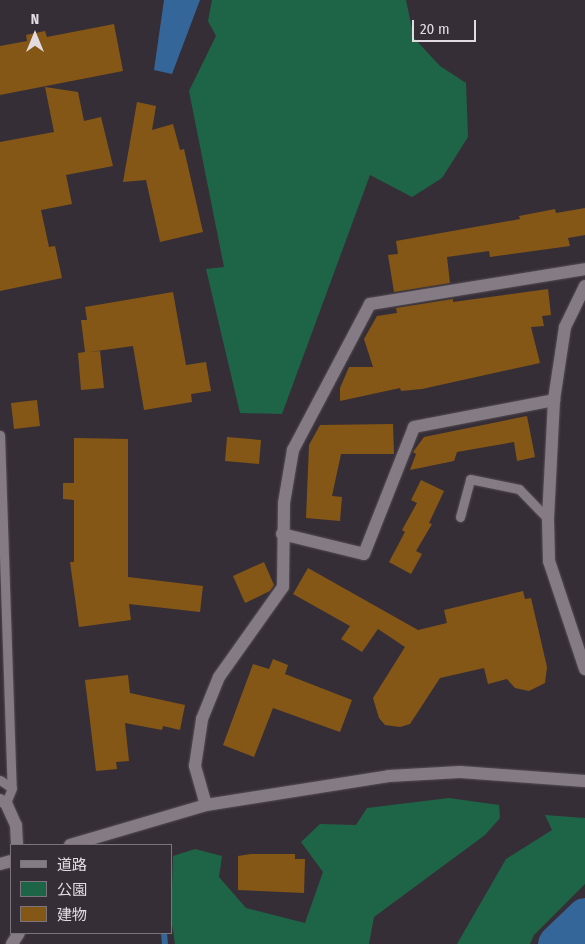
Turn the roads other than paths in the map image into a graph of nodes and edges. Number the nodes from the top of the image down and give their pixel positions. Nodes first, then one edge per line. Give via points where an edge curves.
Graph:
1 (585, 268) edge
2 (585, 286) edge
3 (554, 400) junction
4 (0, 435) edge
5 (460, 517) dead end
6 (548, 519) junction
7 (282, 534) junction
8 (585, 670) edge
9 (0, 780) edge
10 (585, 781) edge
11 (12, 788) junction
12 (3, 801) edge
13 (206, 806) junction
14 (17, 844) edge
15 (73, 844) edge

1 - 7 street via 370,304 293,450
2 - 3 street via 565,327
3 - 6 street
3 - 7 street via 414,427 364,554
4 - 11 lane
5 - 6 lane via 470,479 519,490
6 - 8 street via 550,562
7 - 13 street via 283,587 219,677 202,718 195,766
9 - 11 lane
10 - 13 street via 460,772 389,776
11 - 12 lane
12 - 14 street via 16,825
13 - 15 street

